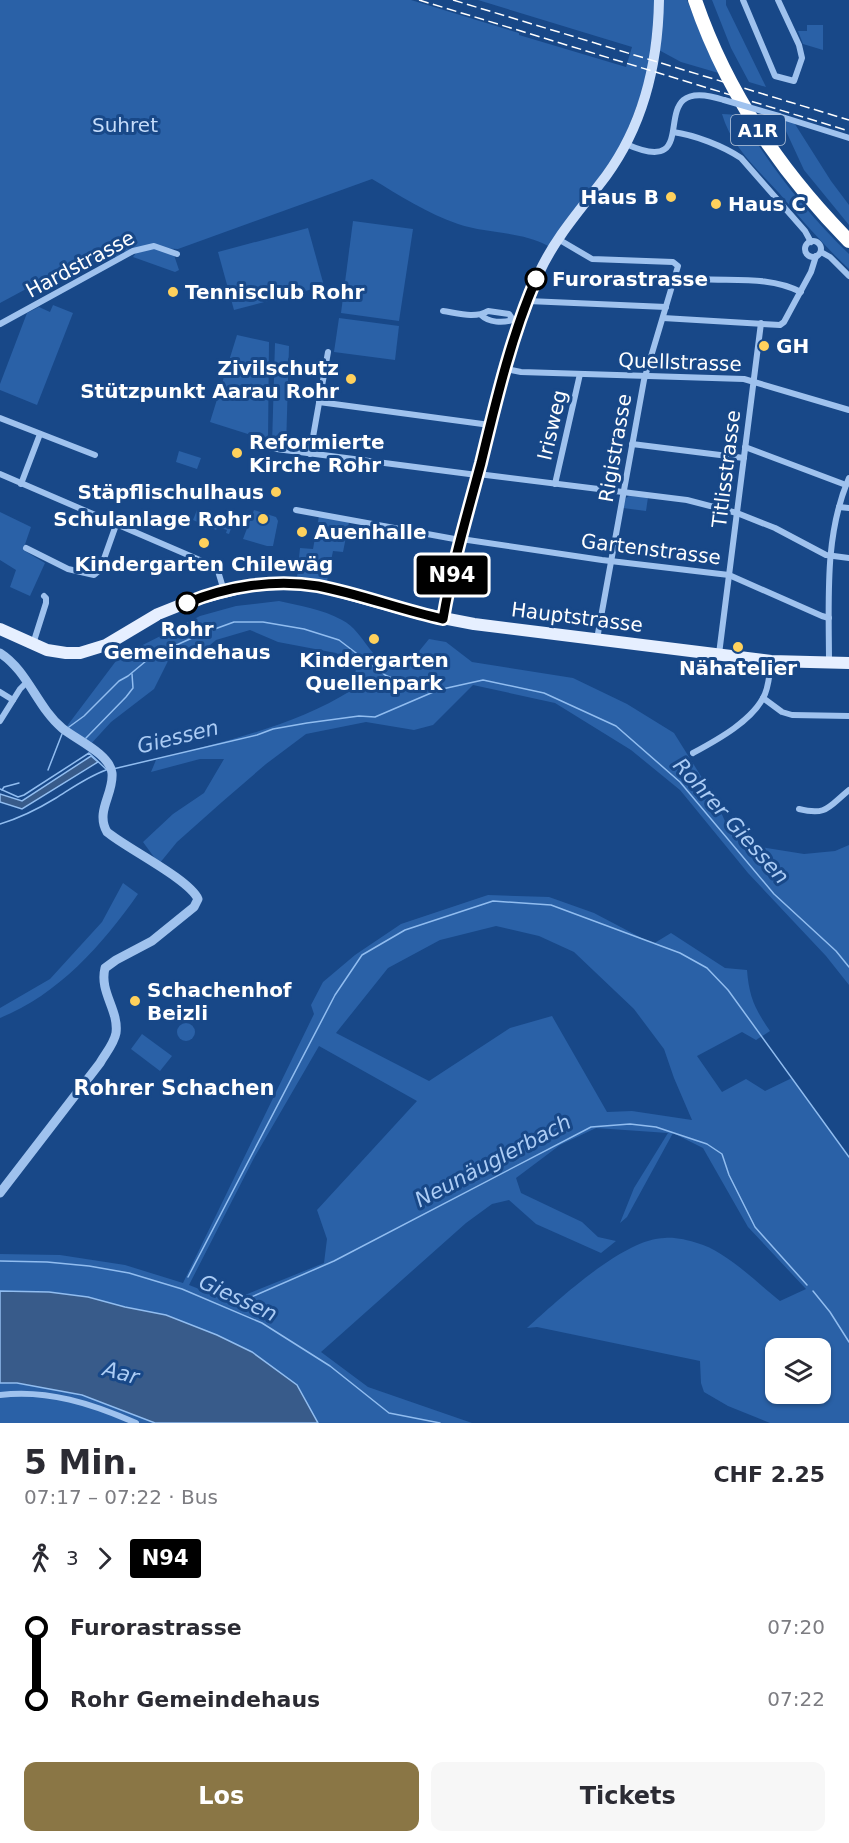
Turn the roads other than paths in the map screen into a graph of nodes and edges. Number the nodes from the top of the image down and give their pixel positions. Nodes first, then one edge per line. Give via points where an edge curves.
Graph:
1 (659, 0) edge
2 (695, 0) edge
3 (705, 0) edge
4 (743, 0) edge
5 (778, 0) edge
6 (673, 132) junction
7 (849, 138) edge
8 (626, 144) junction
9 (849, 230) edge
10 (557, 239) junction
11 (811, 242) junction
12 (849, 242) edge
13 (177, 254) dead end
14 (818, 254) junction
15 (676, 276) junction
16 (849, 276) edge
17 (801, 292) junction
18 (528, 301) junction
19 (666, 307) junction
20 (443, 311) dead end
21 (663, 318) junction
22 (517, 321) junction
23 (761, 323) junction
24 (0, 324) edge
25 (328, 352) dead end
26 (506, 369) junction
27 (580, 374) junction
28 (645, 376) junction
29 (754, 382) junction
30 (319, 402) junction
31 (849, 410) edge
32 (0, 418) edge
33 (490, 425) junction
34 (40, 434) junction
35 (632, 444) junction
36 (745, 447) junction
37 (269, 448) dead end
38 (310, 454) junction
39 (95, 455) dead end
40 (744, 458) junction
41 (0, 474) edge
42 (478, 474) junction
43 (848, 482) edge
44 (21, 484) junction
45 (555, 484) junction
46 (623, 491) junction
47 (839, 507) junction
48 (849, 508) edge
49 (296, 510) dead end
50 (737, 513) junction
51 (116, 525) junction
52 (461, 539) junction
53 (26, 548) dead end
54 (831, 557) junction
55 (849, 558) edge
56 (611, 561) junction
57 (729, 575) junction
58 (224, 591) junction
59 (44, 596) dead end
60 (829, 618) junction
61 (443, 619) junction
62 (0, 629) edge
63 (597, 639) junction
64 (33, 645) junction
65 (0, 653) edge
66 (718, 654) junction
67 (771, 661) junction
68 (830, 663) junction
69 (849, 663) edge
70 (27, 682) junction
71 (0, 692) edge
72 (763, 698) junction
73 (13, 700) junction
74 (849, 716) edge
75 (0, 722) edge
76 (693, 753) dead end
77 (849, 790) edge
78 (799, 809) dead end
79 (0, 1193) edge
80 (0, 1395) edge
81 (136, 1423) edge

1 - 8 main road via 657,49 649,86
2 - 12 highway, A1R via 719,57 754,122 798,185
3 - 9 highway, A1R via 726,53 765,124 806,181
4 - 5 street via 775,76 794,81 802,58
6 - 7 street, bridge via 677,108 699,94
6 - 8 street via 667,148 655,153
6 - 11 street via 741,158
8 - 10 main road
10 - 15 street, Rigistrasse via 592,259 673,262 678,266
10 - 18 main road
11 - 14 street via 820,245
11 - 14 street via 806,251 810,256
13 - 24 street, Hardstrasse via 154,246 133,251
14 - 16 street via 830,257
14 - 17 street
15 - 17 street via 764,282
15 - 19 street, Rigistrasse
17 - 23 street via 784,322
18 - 19 street
18 - 22 main road
19 - 21 street, Rigistrasse
20 - 22 street via 481,315 488,311 509,314
21 - 23 street
21 - 28 street, Rigistrasse
22 - 26 main road
23 - 29 street, Titlisstrasse
25 - 30 street
26 - 27 street, Quellstrasse
26 - 33 main road
27 - 28 street, Quellstrasse
27 - 45 street, Irisweg
28 - 29 street, Quellstrasse
28 - 35 street, Rigistrasse
29 - 31 street, Quellstrasse
29 - 36 street, Titlisstrasse
30 - 33 street
30 - 38 street
32 - 34 street
33 - 42 main road
34 - 39 street
34 - 44 street
35 - 40 street
35 - 46 street, Rigistrasse
36 - 40 street, Titlisstrasse
36 - 43 street
37 - 38 street
38 - 42 street
40 - 50 street, Titlisstrasse
41 - 44 street
42 - 45 street
42 - 52 main road
43 - 47 street
44 - 51 street
45 - 46 street
46 - 50 street via 687,500
46 - 56 street, Rigistrasse
47 - 48 street
47 - 54 street
49 - 52 street, Gartenstrasse
50 - 54 street
50 - 57 street, Titlisstrasse
51 - 53 street via 100,570 94,575 69,569
51 - 58 street via 208,564 218,571
52 - 56 street, Gartenstrasse
52 - 61 main road
54 - 55 street
54 - 60 street
56 - 57 street, Gartenstrasse
56 - 63 street, Rigistrasse
57 - 60 street, Gartenstrasse
57 - 66 street, Titlisstrasse
58 - 61 main road, Hauptstrasse via 296,584 335,590
58 - 64 main road, Hauptstrasse via 158,614 91,651 66,653
59 - 64 street via 46,603
60 - 68 street
61 - 63 main road, Hauptstrasse
62 - 64 main road, Hauptstrasse
63 - 66 main road, Hauptstrasse
65 - 70 street
66 - 67 main road, Hauptstrasse
67 - 68 main road, Hauptstrasse
67 - 72 street
68 - 69 main road, Hauptstrasse
70 - 73 street
70 - 79 street via 57,724 94,750 111,769 103,813 107,832 180,881 196,895 197,903 152,941 105,968 103,985 116,1034 99,1063
71 - 73 street
72 - 74 street via 792,715
72 - 76 street via 739,724
73 - 75 street
77 - 78 street via 819,813
80 - 81 street via 57,1396

